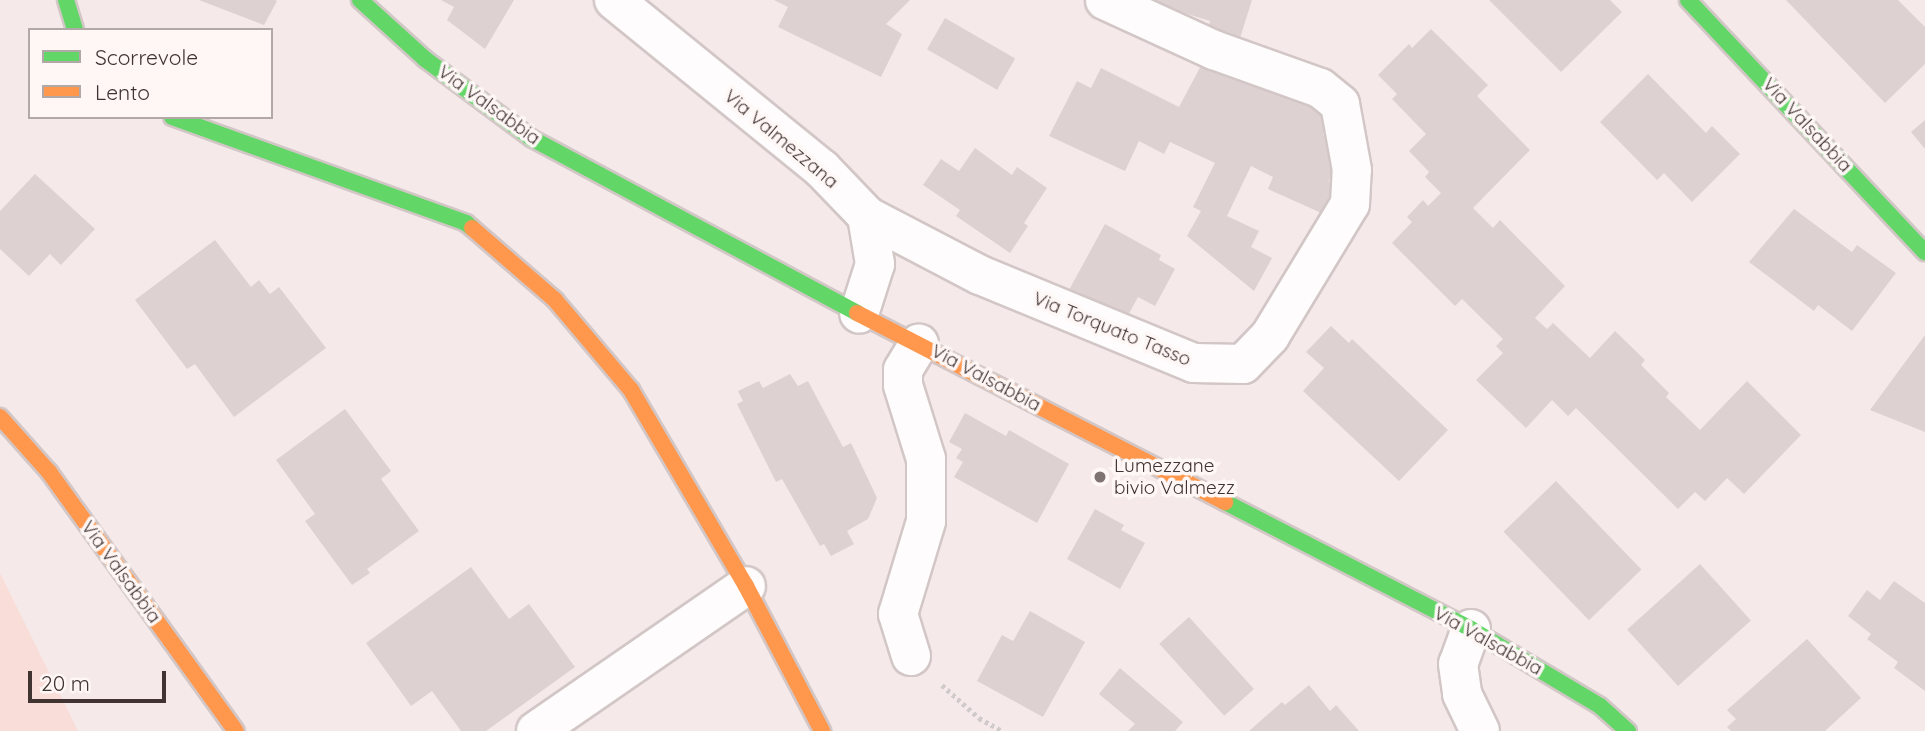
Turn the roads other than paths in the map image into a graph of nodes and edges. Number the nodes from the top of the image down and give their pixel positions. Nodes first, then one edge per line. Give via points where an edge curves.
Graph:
1 (66, 0) edge
2 (360, 0) edge
3 (614, 0) edge
4 (1105, 0) edge
5 (1688, 0) edge
6 (74, 28) edge
7 (178, 119) edge
8 (867, 216) junction
9 (1925, 252) edge
10 (859, 314) junction
11 (919, 343) junction
12 (0, 417) edge
13 (746, 586) junction
14 (1471, 629) junction
15 (911, 656) road end
16 (236, 731) edge
17 (536, 731) edge
18 (822, 731) edge
19 (1480, 731) edge
20 (1628, 731) edge

1 - 6 main road
2 - 10 main road, Via Valsabbia via 425,59 531,138
3 - 8 street, Via Valmezzana via 822,169
4 - 8 street, Via Torquato Tasso via 1214,50 1320,88 1340,104 1352,170 1350,204 1270,335 1243,364 1194,363 980,275
5 - 9 main road, Via Valsabbia
7 - 13 main road via 466,223 555,300 631,390
8 - 10 street via 875,264
10 - 11 main road, Via Valsabbia
11 - 14 main road, Via Valsabbia
11 - 15 street via 903,370 903,385 926,459 926,522 898,614
12 - 16 main road, Via Valsabbia via 49,472
13 - 17 street
13 - 18 main road
14 - 19 street via 1458,664 1462,694
14 - 20 main road, Via Valsabbia via 1600,706

